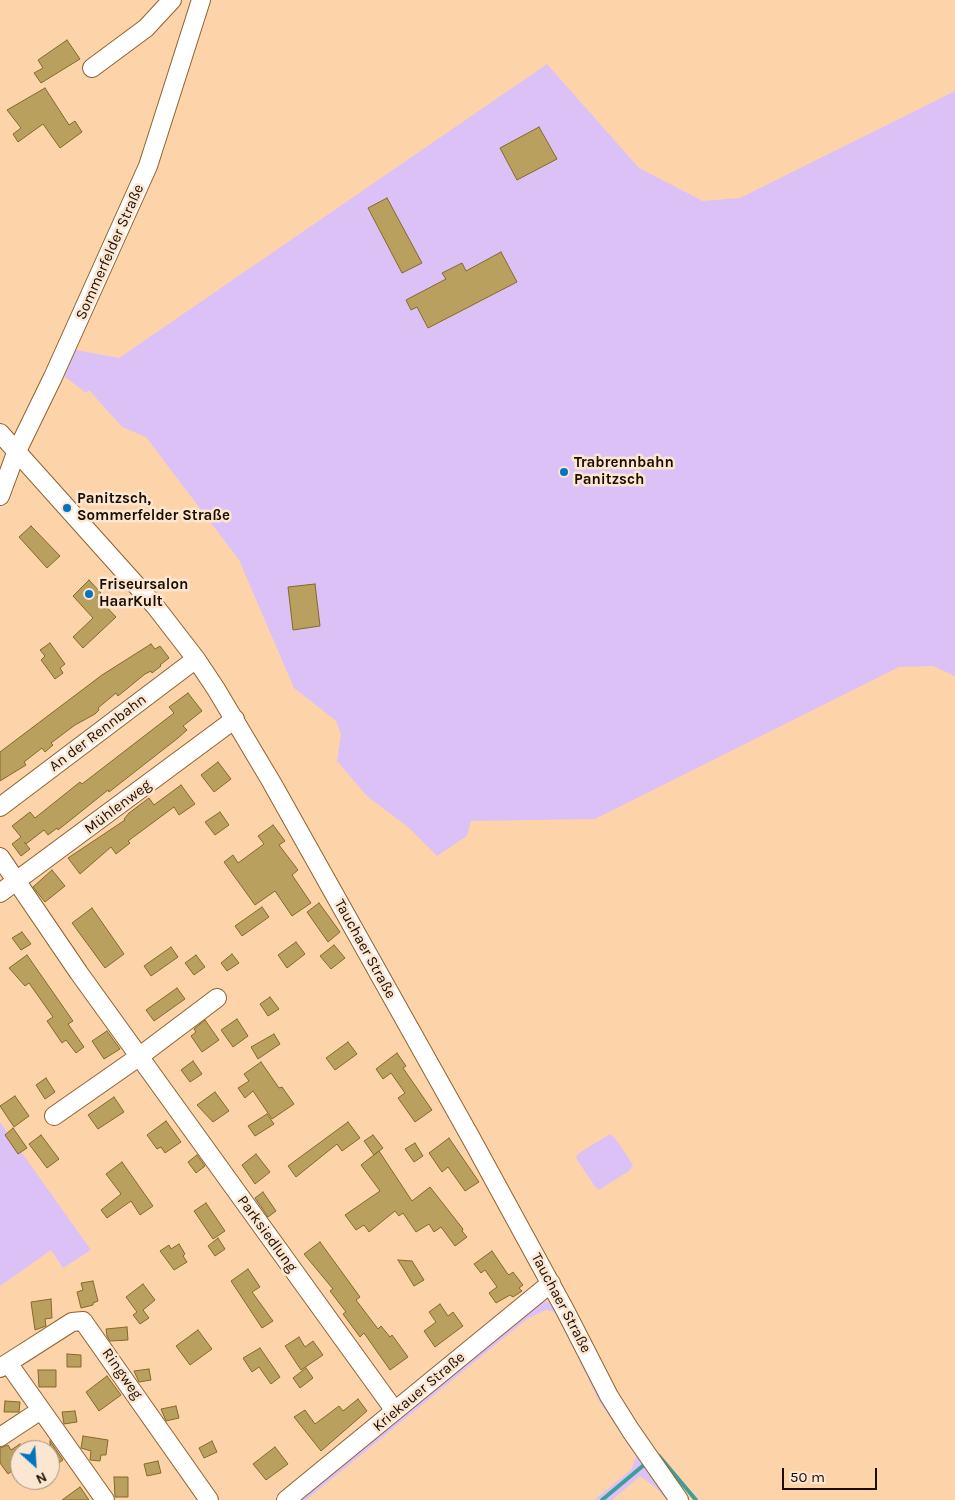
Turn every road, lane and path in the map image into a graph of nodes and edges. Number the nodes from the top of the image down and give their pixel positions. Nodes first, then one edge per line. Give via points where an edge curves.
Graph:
1 (172, 0) edge
2 (201, 0) edge
3 (92, 68) dead end
4 (0, 434) edge
5 (16, 453) junction
6 (0, 496) edge
7 (196, 658) junction
8 (235, 719) junction
9 (0, 807) edge
10 (0, 857) edge
11 (16, 881) junction
12 (0, 893) edge
13 (217, 998) dead end
14 (140, 1056) junction
15 (54, 1116) dead end
16 (551, 1283) junction
17 (4, 1365) edge
18 (41, 1410) junction
19 (396, 1411) junction
20 (0, 1437) edge
21 (105, 1500) edge
22 (209, 1500) edge
23 (286, 1500) edge
24 (679, 1500) edge

1 - 3 street via 146,28
2 - 5 street, Sommerfelder Straße via 148,166
4 - 5 street, Tauchaer Straße
5 - 6 street, Sommerfelder Straße
5 - 7 street, Tauchaer Straße via 155,606
7 - 8 street, Tauchaer Straße
7 - 9 street, An der Rennbahn
8 - 11 street, Mühlenweg
8 - 16 street, Tauchaer Straße
10 - 11 street, Parksiedlung
11 - 12 street, Mühlenweg
11 - 14 street, Parksiedlung
13 - 14 street
14 - 15 street
14 - 19 street, Parksiedlung
16 - 19 street, Kriekauer Straße
16 - 24 street, Tauchaer Straße via 609,1396
17 - 18 street, Ringweg
17 - 22 street, Ringweg via 72,1322 83,1321
18 - 20 street
18 - 21 street, Ringweg
19 - 23 street, Kriekauer Straße

